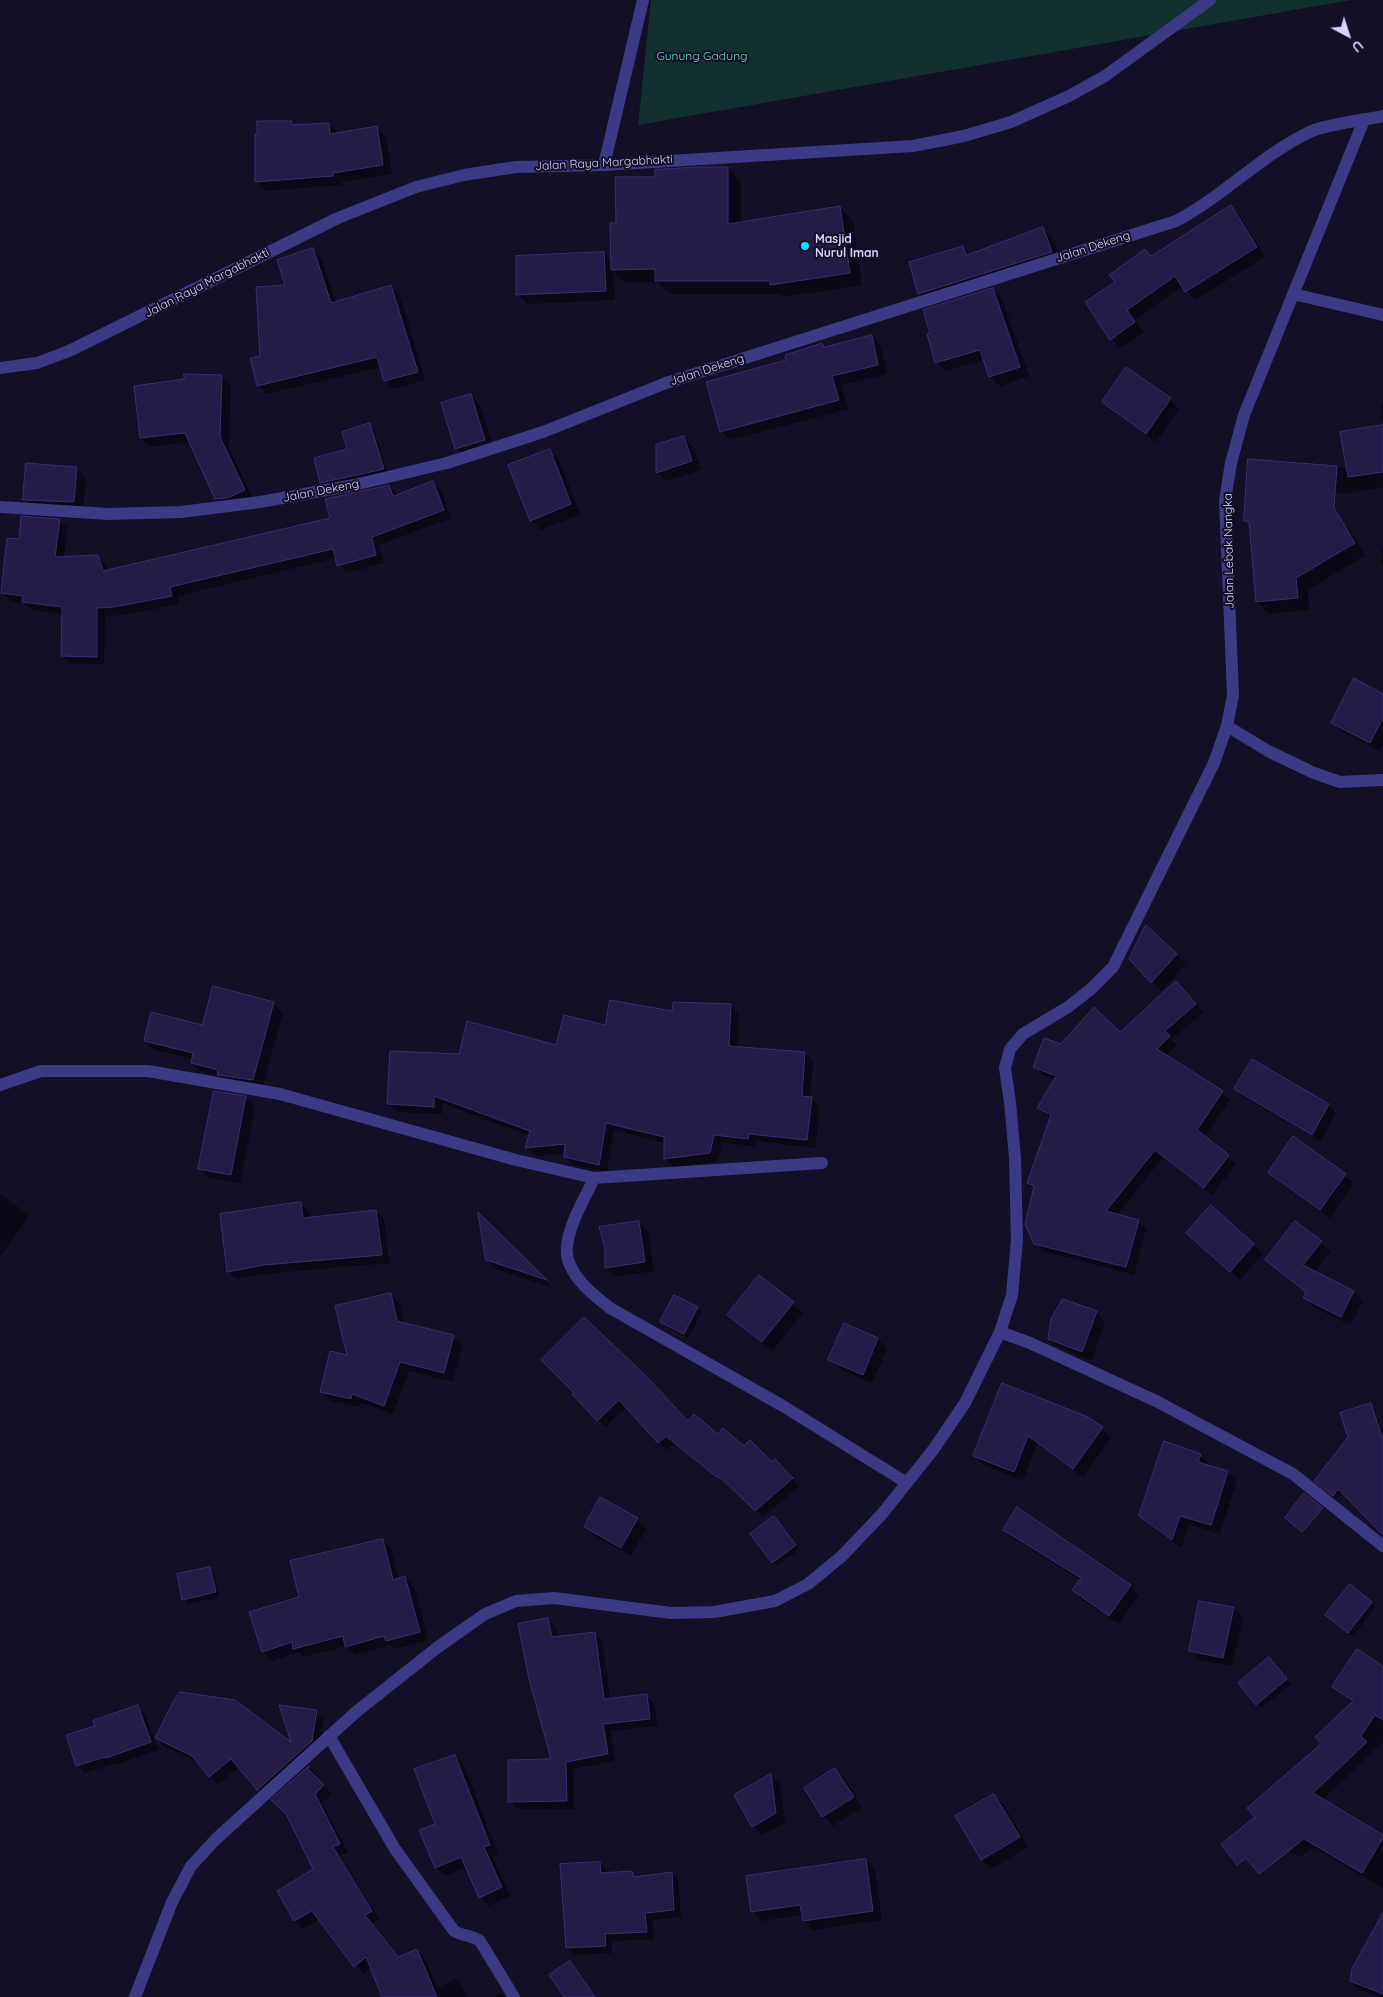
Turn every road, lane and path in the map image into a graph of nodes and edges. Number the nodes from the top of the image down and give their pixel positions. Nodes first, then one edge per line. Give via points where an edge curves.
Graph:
1 (643, 0) edge
2 (1210, 0) edge
3 (1383, 116) edge
4 (1364, 120) junction
5 (604, 165) junction
6 (1293, 294) junction
7 (1383, 315) edge
8 (0, 368) edge
9 (0, 507) edge
10 (1227, 726) junction
11 (1383, 780) edge
12 (0, 1085) edge
13 (822, 1163) dead end
14 (594, 1178) junction
15 (1000, 1332) junction
16 (907, 1483) junction
17 (1383, 1546) edge
18 (330, 1736) junction
19 (135, 1997) edge
20 (514, 1997) edge

1 - 5 street
2 - 5 street, Jalan Raya Margabhakti via 1098,80 1011,122 964,136 913,146
3 - 4 street, Jalan Dekeng
4 - 6 street, Jalan Lebak Nangka
4 - 9 street, Jalan Dekeng via 1315,130 1290,142 1198,210 1176,221 666,383 543,432 446,463 354,485 181,512 110,514
5 - 8 street, Jalan Raya Margabhakti via 516,167 416,186 338,218 69,351 37,363
6 - 7 street
6 - 10 street, Jalan Lebak Nangka via 1244,416 1225,500 1233,695
10 - 11 street via 1314,773 1340,782
10 - 15 street, Jalan Lebak Nangka via 1214,763 1112,967 1091,989 1023,1034 1010,1049 1005,1068 1015,1158 1016,1240 1012,1295
12 - 14 street via 41,1072 148,1071 280,1094 516,1160
13 - 14 street
14 - 16 street via 566,1247 568,1261 590,1292 610,1308 784,1406
15 - 16 street, Jalan Lebak Nangka via 965,1403
15 - 17 street via 1156,1401 1292,1474
16 - 18 street, Jalan Lebak Nangka via 842,1556 808,1584 775,1601 714,1612 670,1613 554,1598 516,1601 485,1614 438,1647
18 - 19 street, Jalan Lebak Nangka via 244,1812 191,1866 172,1902
18 - 20 street via 395,1849 454,1931 480,1941

